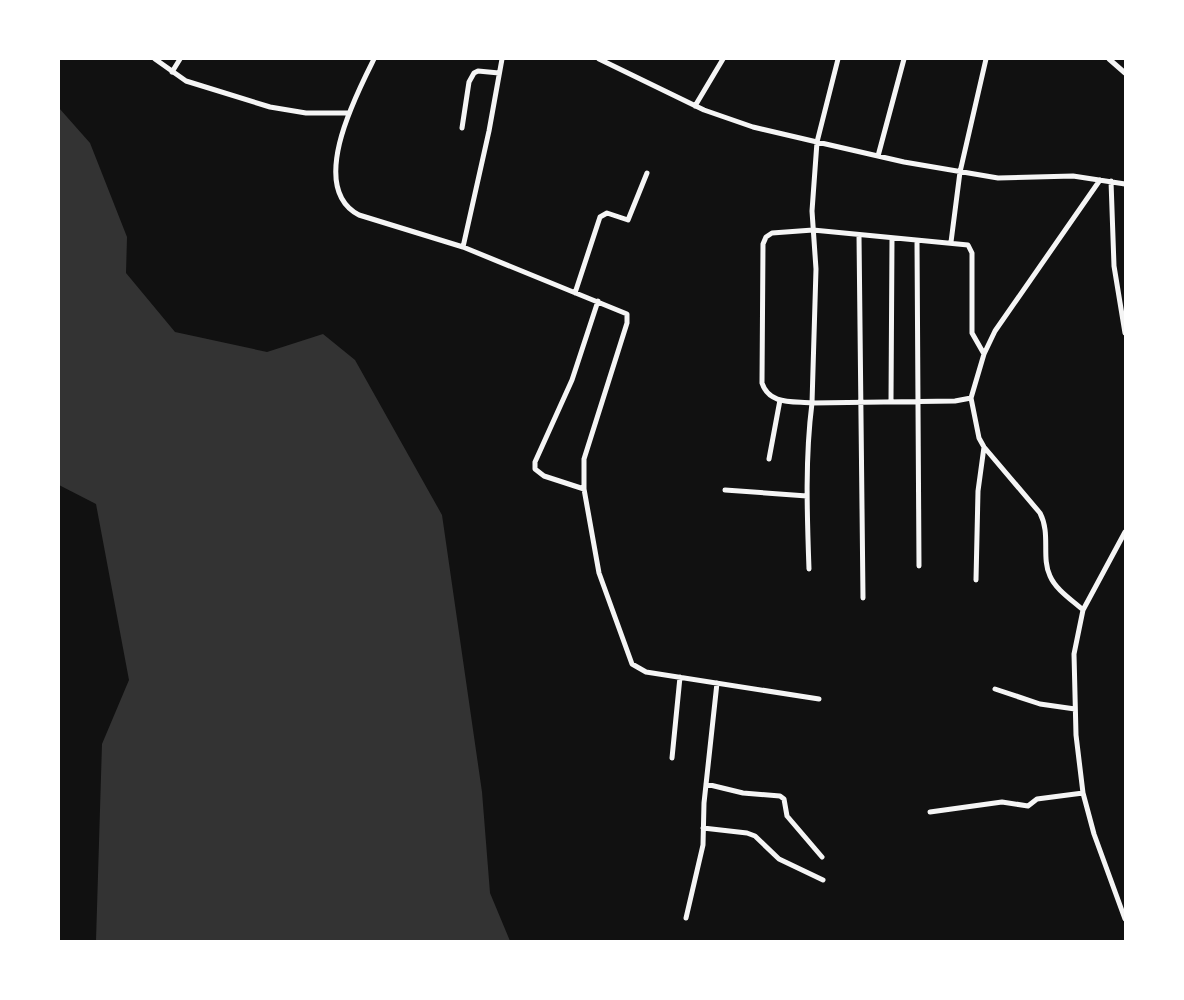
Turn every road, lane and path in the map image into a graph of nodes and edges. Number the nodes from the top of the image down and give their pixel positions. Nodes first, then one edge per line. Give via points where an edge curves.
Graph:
1 (155, 59) edge
2 (180, 59) edge
3 (374, 59) edge
4 (502, 59) edge
5 (599, 59) edge
6 (723, 59) edge
7 (838, 59) edge
8 (904, 59) edge
9 (986, 59) edge
10 (1109, 59) edge
11 (172, 72) junction
12 (499, 73) junction
13 (1125, 73) edge
14 (695, 106) junction
15 (348, 113) junction
16 (462, 128) dead end
17 (817, 142) junction
18 (878, 156) junction
19 (960, 172) junction
20 (647, 173) dead end
21 (1100, 180) junction
22 (1112, 181) junction
23 (1125, 184) edge
24 (813, 230) junction
25 (859, 236) junction
26 (892, 239) junction
27 (917, 241) junction
28 (951, 242) junction
29 (463, 247) junction
30 (575, 292) junction
31 (598, 301) junction
32 (1125, 334) edge
33 (984, 354) junction
34 (970, 398) junction
35 (780, 400) junction
36 (891, 401) junction
37 (918, 401) junction
38 (863, 402) junction
39 (812, 403) junction
40 (984, 447) junction
41 (768, 459) dead end
42 (584, 489) junction
43 (725, 490) dead end
44 (807, 496) junction
45 (1125, 532) edge
46 (919, 566) dead end
47 (809, 569) dead end
48 (976, 580) dead end
49 (863, 598) dead end
50 (1083, 610) junction
51 (680, 677) junction
52 (717, 683) junction
53 (995, 689) dead end
54 (819, 699) dead end
55 (1075, 709) junction
56 (672, 758) dead end
57 (706, 784) junction
58 (1083, 793) junction
59 (930, 812) dead end
60 (703, 828) junction
61 (822, 857) dead end
62 (823, 880) dead end
63 (686, 918) dead end
64 (1125, 919) edge

1 - 11 street
2 - 11 street
3 - 15 street
4 - 12 street
5 - 14 street
6 - 14 street
7 - 17 street
8 - 18 street
9 - 19 street
10 - 13 street
11 - 15 street via 186,81 282,110
12 - 16 street via 478,71 470,77
12 - 29 street
14 - 17 street via 746,124
15 - 29 street via 338,155 338,189 342,203 359,215
17 - 18 street
17 - 24 street
18 - 19 street
19 - 21 street via 998,178 1073,176
19 - 28 street
20 - 30 street via 628,220 607,214 600,217
21 - 22 street
21 - 33 street via 995,331
22 - 23 street
22 - 32 street via 1114,266
24 - 25 street
24 - 35 street via 772,234 763,244 762,383 768,396
24 - 39 street via 816,269
25 - 26 street
25 - 38 street
26 - 27 street
26 - 36 street
27 - 28 street
27 - 37 street
28 - 33 street via 964,243 972,250 972,333
29 - 30 street
30 - 31 street
31 - 42 street via 624,311 628,317 584,459
31 - 42 street via 572,380 535,462 535,469 544,476
33 - 34 street
34 - 37 street
34 - 40 street
35 - 39 street
35 - 41 street
36 - 37 street
36 - 38 street
37 - 46 street
38 - 39 street
38 - 49 street
39 - 44 street
40 - 48 street via 978,491
40 - 50 street via 1040,513 1047,531 1049,575 1057,587
42 - 51 street via 599,573 628,656 646,672
43 - 44 street
44 - 47 street
45 - 50 street
50 - 55 street via 1074,654
51 - 52 street
51 - 56 street
52 - 54 street
52 - 57 street
53 - 55 street via 1040,704
55 - 58 street
57 - 60 street
57 - 61 street via 743,793 780,796 784,799 787,816
58 - 59 street via 1039,798 1028,806 1002,802
58 - 64 street via 1094,834
60 - 62 street via 755,836 779,859
60 - 63 street via 700,858

